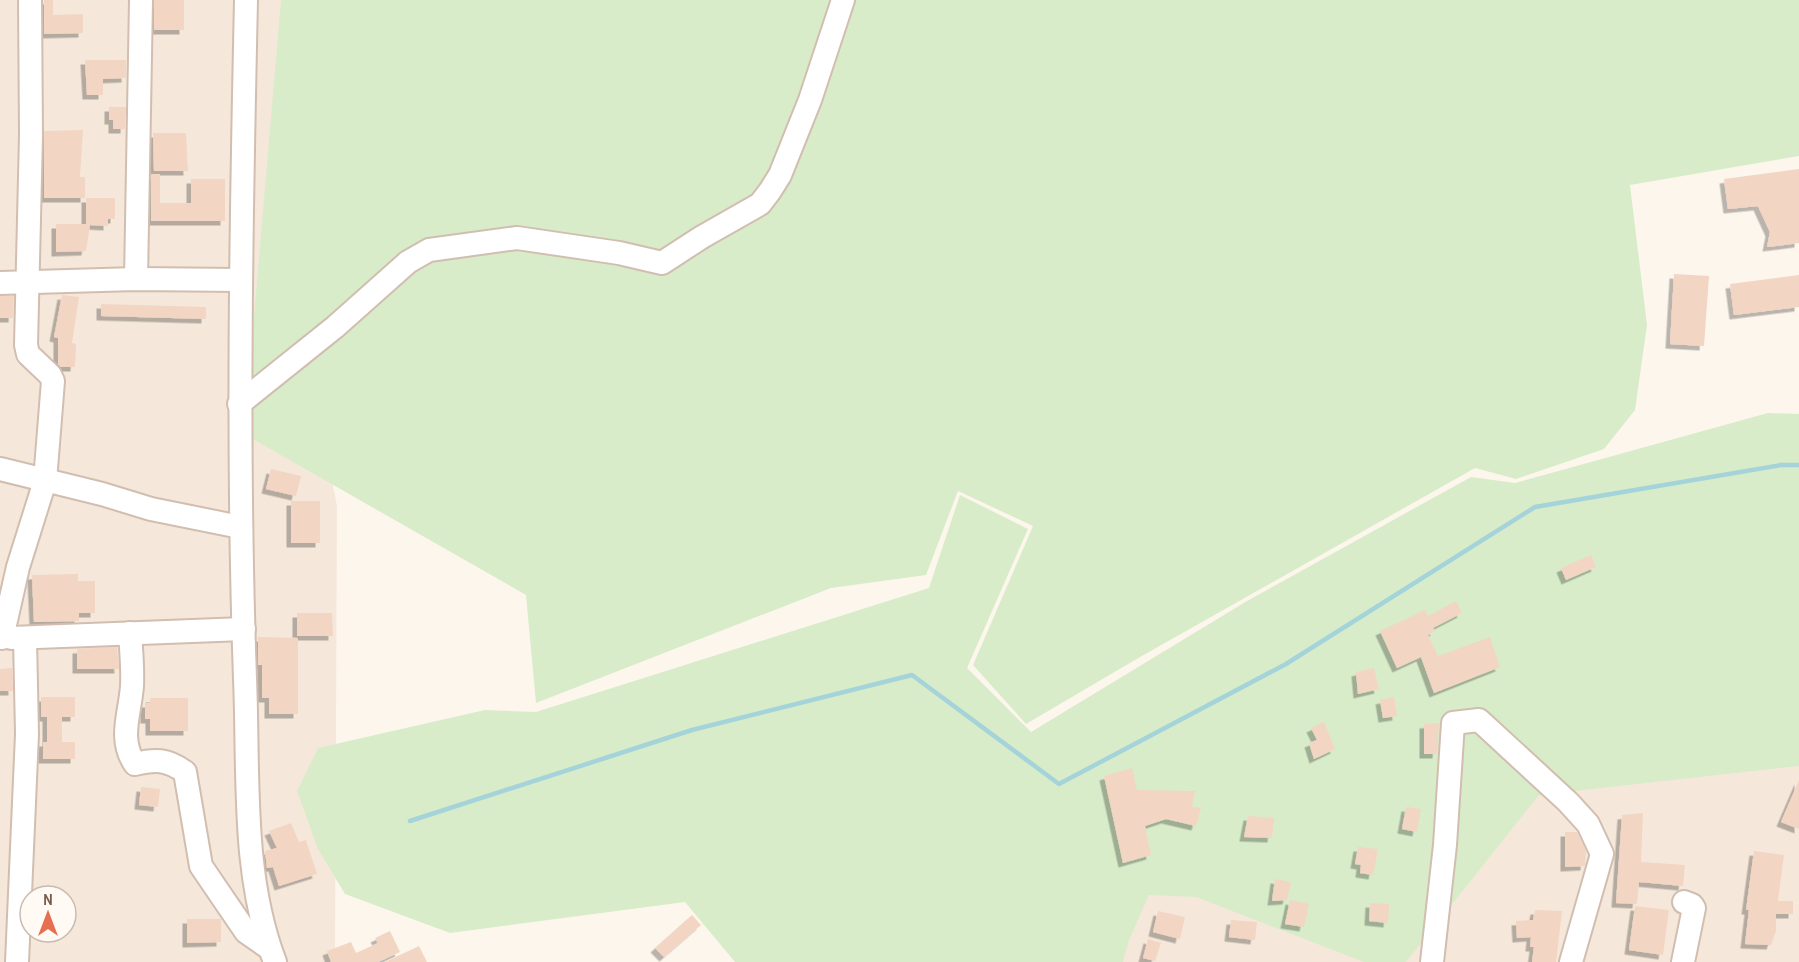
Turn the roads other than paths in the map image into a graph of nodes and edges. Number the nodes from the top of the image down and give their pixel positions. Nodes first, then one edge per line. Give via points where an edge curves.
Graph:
1 (30, 0) edge
2 (141, 0) edge
3 (246, 0) edge
4 (843, 0) edge
5 (136, 279) junction
6 (241, 280) junction
7 (27, 282) junction
8 (0, 283) edge
9 (239, 404) junction
10 (0, 469) edge
11 (45, 482) junction
12 (240, 527) junction
13 (244, 629) junction
14 (130, 633) junction
15 (1, 638) edge
16 (25, 638) junction
17 (1684, 902) dead end
18 (272, 955) edge
19 (17, 962) edge
20 (1432, 962) edge
21 (1571, 962) edge
22 (1683, 962) edge

1 - 7 street
2 - 5 street
3 - 6 street
4 - 9 street via 780,175 760,204 662,263 517,238 429,250 408,261 336,327
5 - 6 street
5 - 7 street
6 - 9 street
7 - 8 street
7 - 11 street via 28,354 52,381
9 - 12 street
10 - 11 street
11 - 12 street
11 - 15 street
12 - 13 street
13 - 14 street
13 - 18 street via 255,895
14 - 16 street
14 - 18 street via 132,685 125,734 127,752 135,764 154,759 172,763 184,772 201,866 246,932
15 - 16 street
16 - 19 street via 27,734
17 - 22 street via 1694,908
20 - 21 street via 1453,723 1479,720 1568,802 1587,824 1602,854

